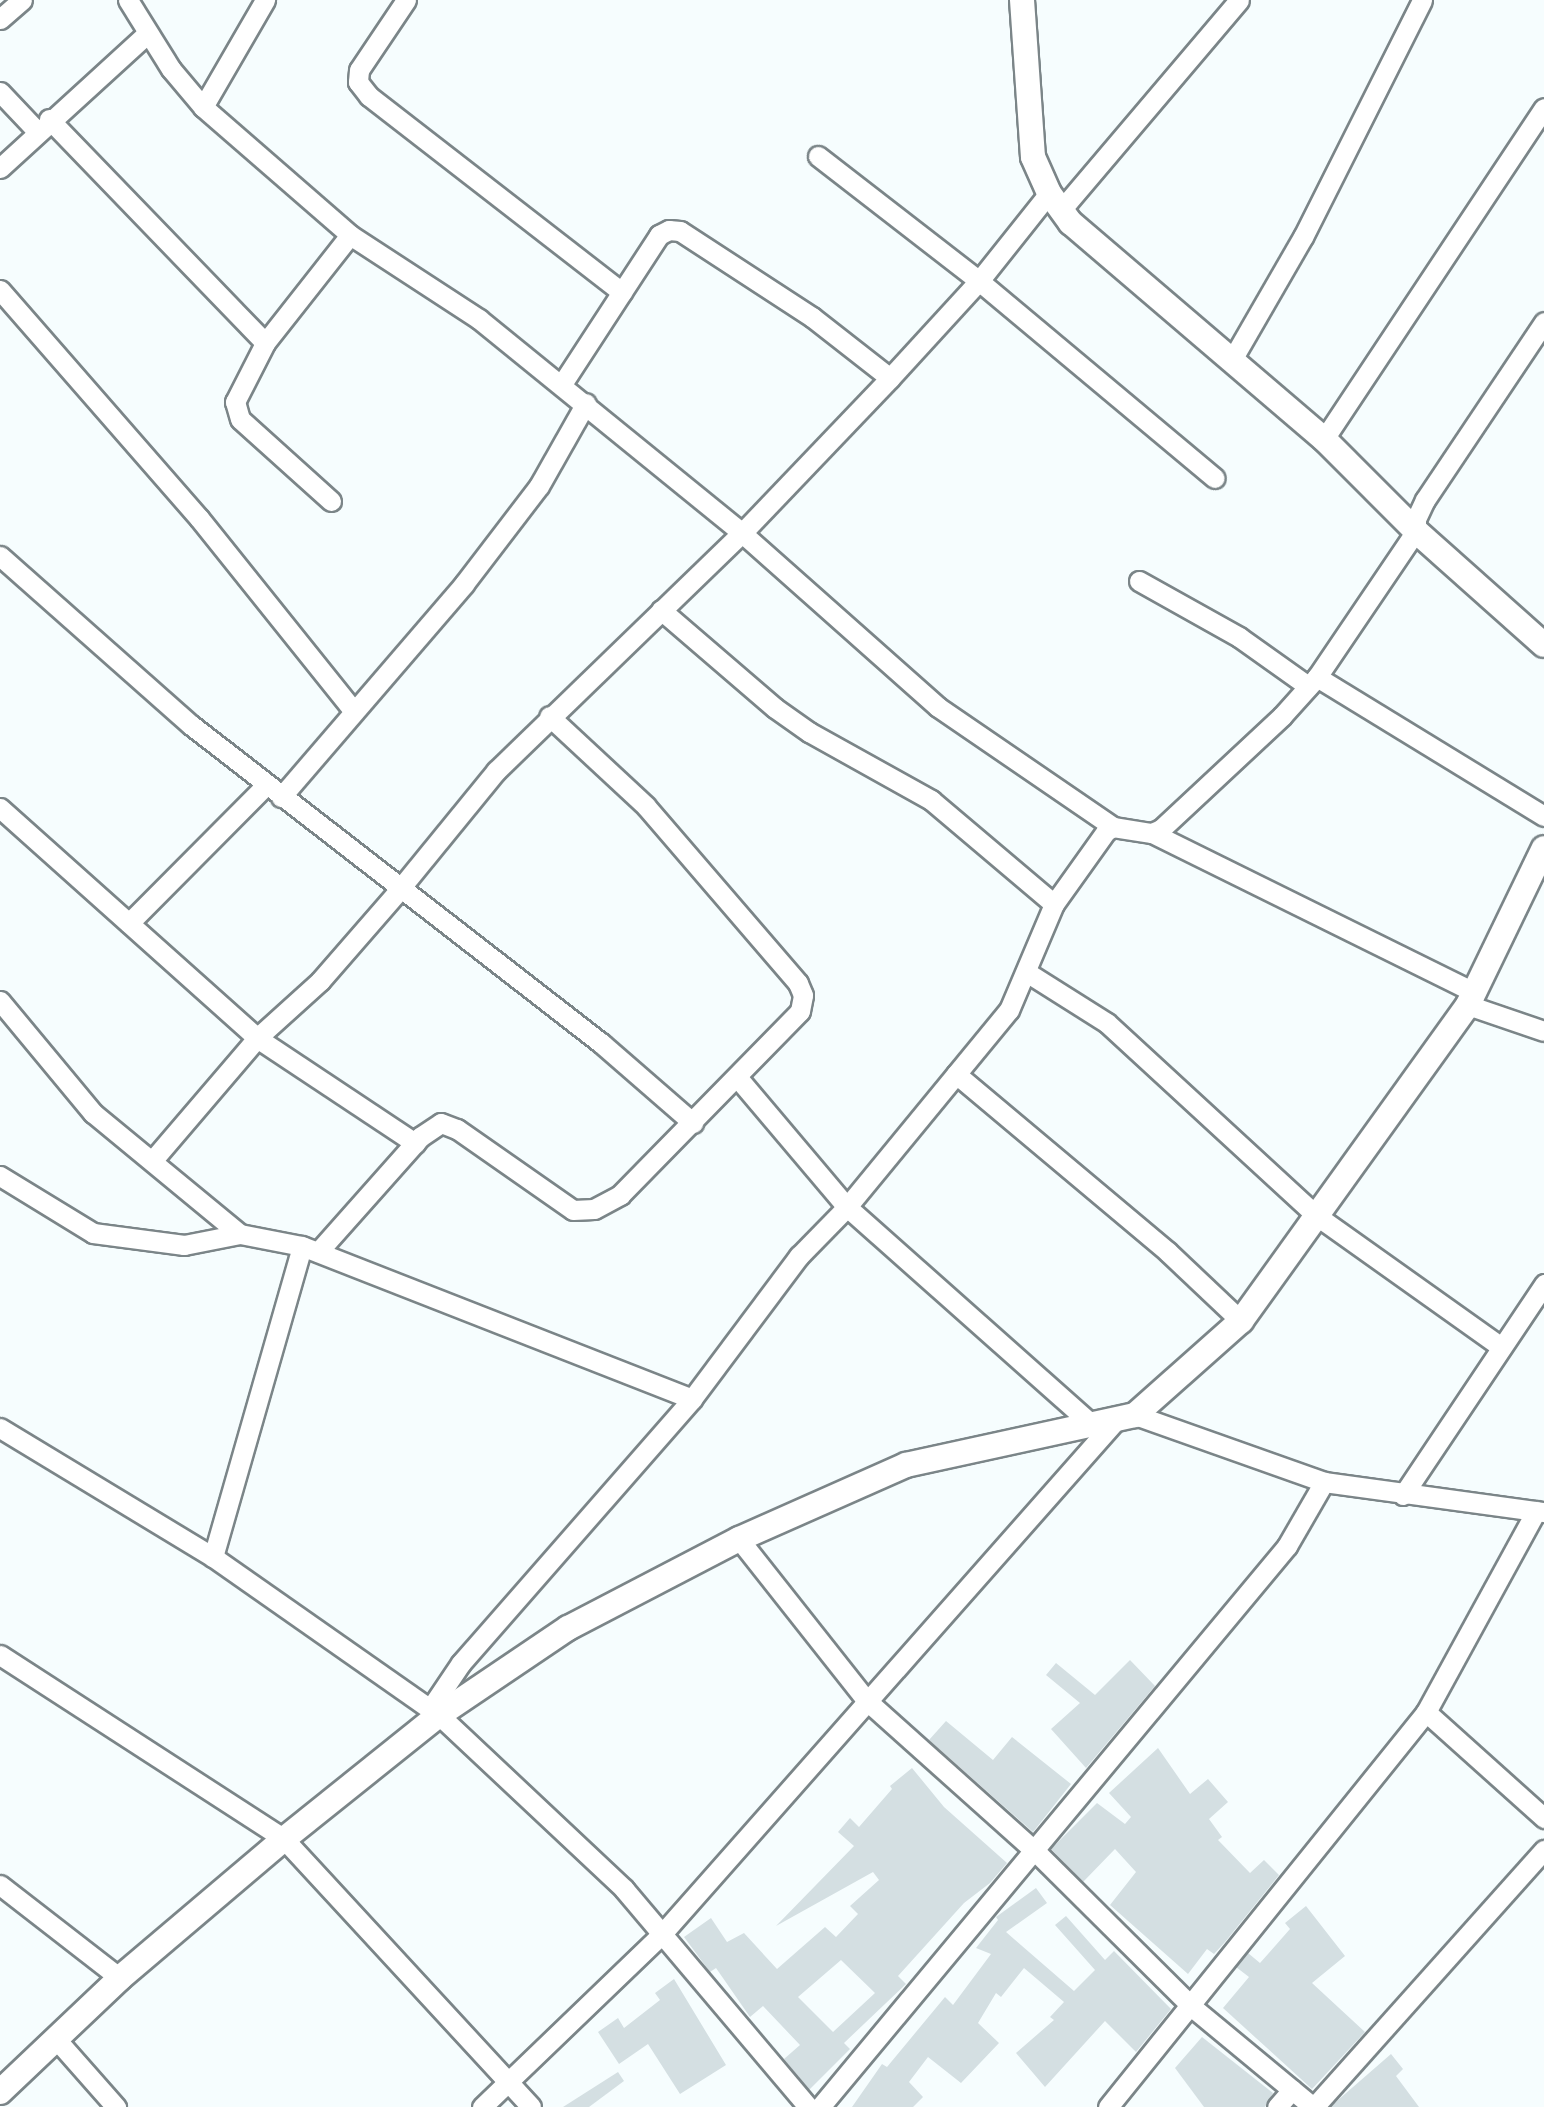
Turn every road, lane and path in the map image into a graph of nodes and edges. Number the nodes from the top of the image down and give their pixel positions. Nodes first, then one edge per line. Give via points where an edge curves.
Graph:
1 (22, 0) edge
2 (128, 0) edge
3 (265, 0) edge
4 (406, 0) edge
5 (1022, 0) edge
6 (1239, 0) edge
7 (1422, 0) edge
8 (0, 19) edge
9 (148, 33) junction
10 (0, 92) edge
11 (203, 107) junction
12 (1544, 108) edge
13 (43, 125) junction
14 (818, 156) dead end
15 (0, 168) edge
16 (1055, 201) junction
17 (350, 236) junction
18 (979, 281) junction
19 (0, 290) edge
20 (622, 292) junction
21 (1544, 322) edge
22 (265, 342) junction
23 (1233, 359) junction
24 (890, 378) junction
25 (562, 384) junction
26 (586, 403) junction
27 (1324, 439) junction
28 (1214, 478) dead end
29 (331, 501) dead end
30 (1416, 531) junction
31 (742, 533) junction
32 (0, 555) edge
33 (1139, 581) dead end
34 (661, 610) junction
35 (1543, 643) edge
36 (1312, 682) junction
37 (354, 710) junction
38 (549, 716) junction
39 (266, 785) junction
40 (281, 797) junction
41 (0, 808) edge
42 (1544, 816) edge
43 (1113, 827) junction
44 (1152, 833) junction
45 (1544, 848) edge
46 (400, 890) junction
47 (1054, 904) junction
48 (129, 923) junction
49 (1028, 973) junction
50 (1471, 998) junction
51 (0, 1001) edge
52 (1544, 1031) edge
53 (257, 1038) junction
54 (956, 1074) junction
55 (737, 1077) junction
56 (693, 1123) junction
57 (415, 1143) junction
58 (152, 1161) junction
59 (0, 1176) edge
60 (847, 1207) junction
61 (1317, 1216) junction
62 (240, 1234) junction
63 (310, 1249) junction
64 (1544, 1284) edge
65 (1241, 1321) junction
66 (1501, 1347) junction
67 (692, 1399) junction
68 (1126, 1418) junction
69 (1091, 1424) junction
70 (0, 1428) edge
71 (1324, 1482) junction
72 (1403, 1495) junction
73 (1540, 1511) edge
74 (738, 1539) junction
75 (213, 1557) junction
76 (0, 1654) edge
77 (866, 1700) junction
78 (435, 1712) junction
79 (1426, 1712) junction
80 (1544, 1818) edge
81 (284, 1839) junction
82 (1034, 1850) junction
83 (1544, 1850) edge
84 (0, 1885) edge
85 (661, 1935) junction
86 (120, 1978) junction
87 (1192, 2007) junction
88 (56, 2039) junction
89 (511, 2082) junction
90 (1292, 2090) junction
91 (0, 2092) edge
92 (116, 2107) edge
93 (482, 2107) edge
94 (531, 2107) edge
95 (808, 2107) edge
96 (820, 2107) edge
97 (1108, 2107) edge
98 (1277, 2107) edge
99 (1314, 2107) edge

1 - 8 street
2 - 9 street
3 - 11 street
4 - 20 street via 359,70 358,82
5 - 16 street via 1033,157
6 - 16 street
7 - 23 street via 1303,237
9 - 11 street
9 - 13 street
10 - 13 street
11 - 17 street
12 - 27 street
13 - 15 street
13 - 22 street
14 - 18 street
16 - 18 street
16 - 23 street via 1071,223
17 - 22 street
17 - 25 street via 479,319
18 - 24 street
18 - 28 street
19 - 37 street via 199,518
20 - 24 street via 659,235 680,231 812,317
20 - 25 street
21 - 30 street via 1425,500
22 - 29 street via 239,386 235,402 240,419
23 - 27 street
24 - 31 street
25 - 26 street
26 - 31 street
26 - 37 street via 539,486 464,584
27 - 30 street
30 - 35 street
30 - 36 street
31 - 34 street
31 - 43 street via 938,707
32 - 39 street via 191,725
33 - 36 street
34 - 38 street
34 - 47 street via 775,708 808,732 931,800
36 - 42 street
36 - 44 street via 1224,772
37 - 40 street
38 - 46 street via 496,771
38 - 55 street via 646,806 798,983 803,995 800,1011
39 - 40 street
39 - 48 street
40 - 46 street
41 - 48 street
43 - 44 street
43 - 47 street
44 - 50 street
45 - 50 street
46 - 53 street via 320,981
46 - 56 street via 601,1043
47 - 49 street
48 - 53 street
49 - 54 street via 1009,1010
49 - 61 street via 1107,1023
50 - 52 street
50 - 61 street
51 - 58 street via 93,1113
53 - 57 street
53 - 58 street
54 - 60 street
54 - 65 street via 1168,1252
55 - 56 street
55 - 60 street
56 - 57 street via 620,1195 594,1209 573,1210 457,1129 441,1124
57 - 63 street
58 - 62 street
59 - 62 street via 93,1233 184,1245
60 - 67 street via 799,1256
60 - 69 street
61 - 65 street
61 - 66 street
62 - 63 street
63 - 67 street
63 - 75 street
64 - 66 street
65 - 68 street
66 - 72 street
67 - 78 street via 461,1663
68 - 69 street
68 - 71 street
68 - 77 street
69 - 74 street via 906,1465
70 - 75 street
71 - 72 street
71 - 82 street via 1287,1546
72 - 73 street
73 - 79 street
74 - 77 street
74 - 78 street via 568,1628
75 - 78 street
76 - 81 street
77 - 82 street
77 - 85 street
78 - 81 street
78 - 85 street via 624,1889
79 - 80 street
79 - 87 street
81 - 86 street
81 - 89 street
82 - 87 street
82 - 96 street
83 - 99 street
84 - 86 street
85 - 89 street
85 - 95 street
86 - 88 street
87 - 90 street
87 - 97 street
88 - 91 street
88 - 92 street
89 - 93 street
89 - 94 street
90 - 98 street
90 - 99 street

